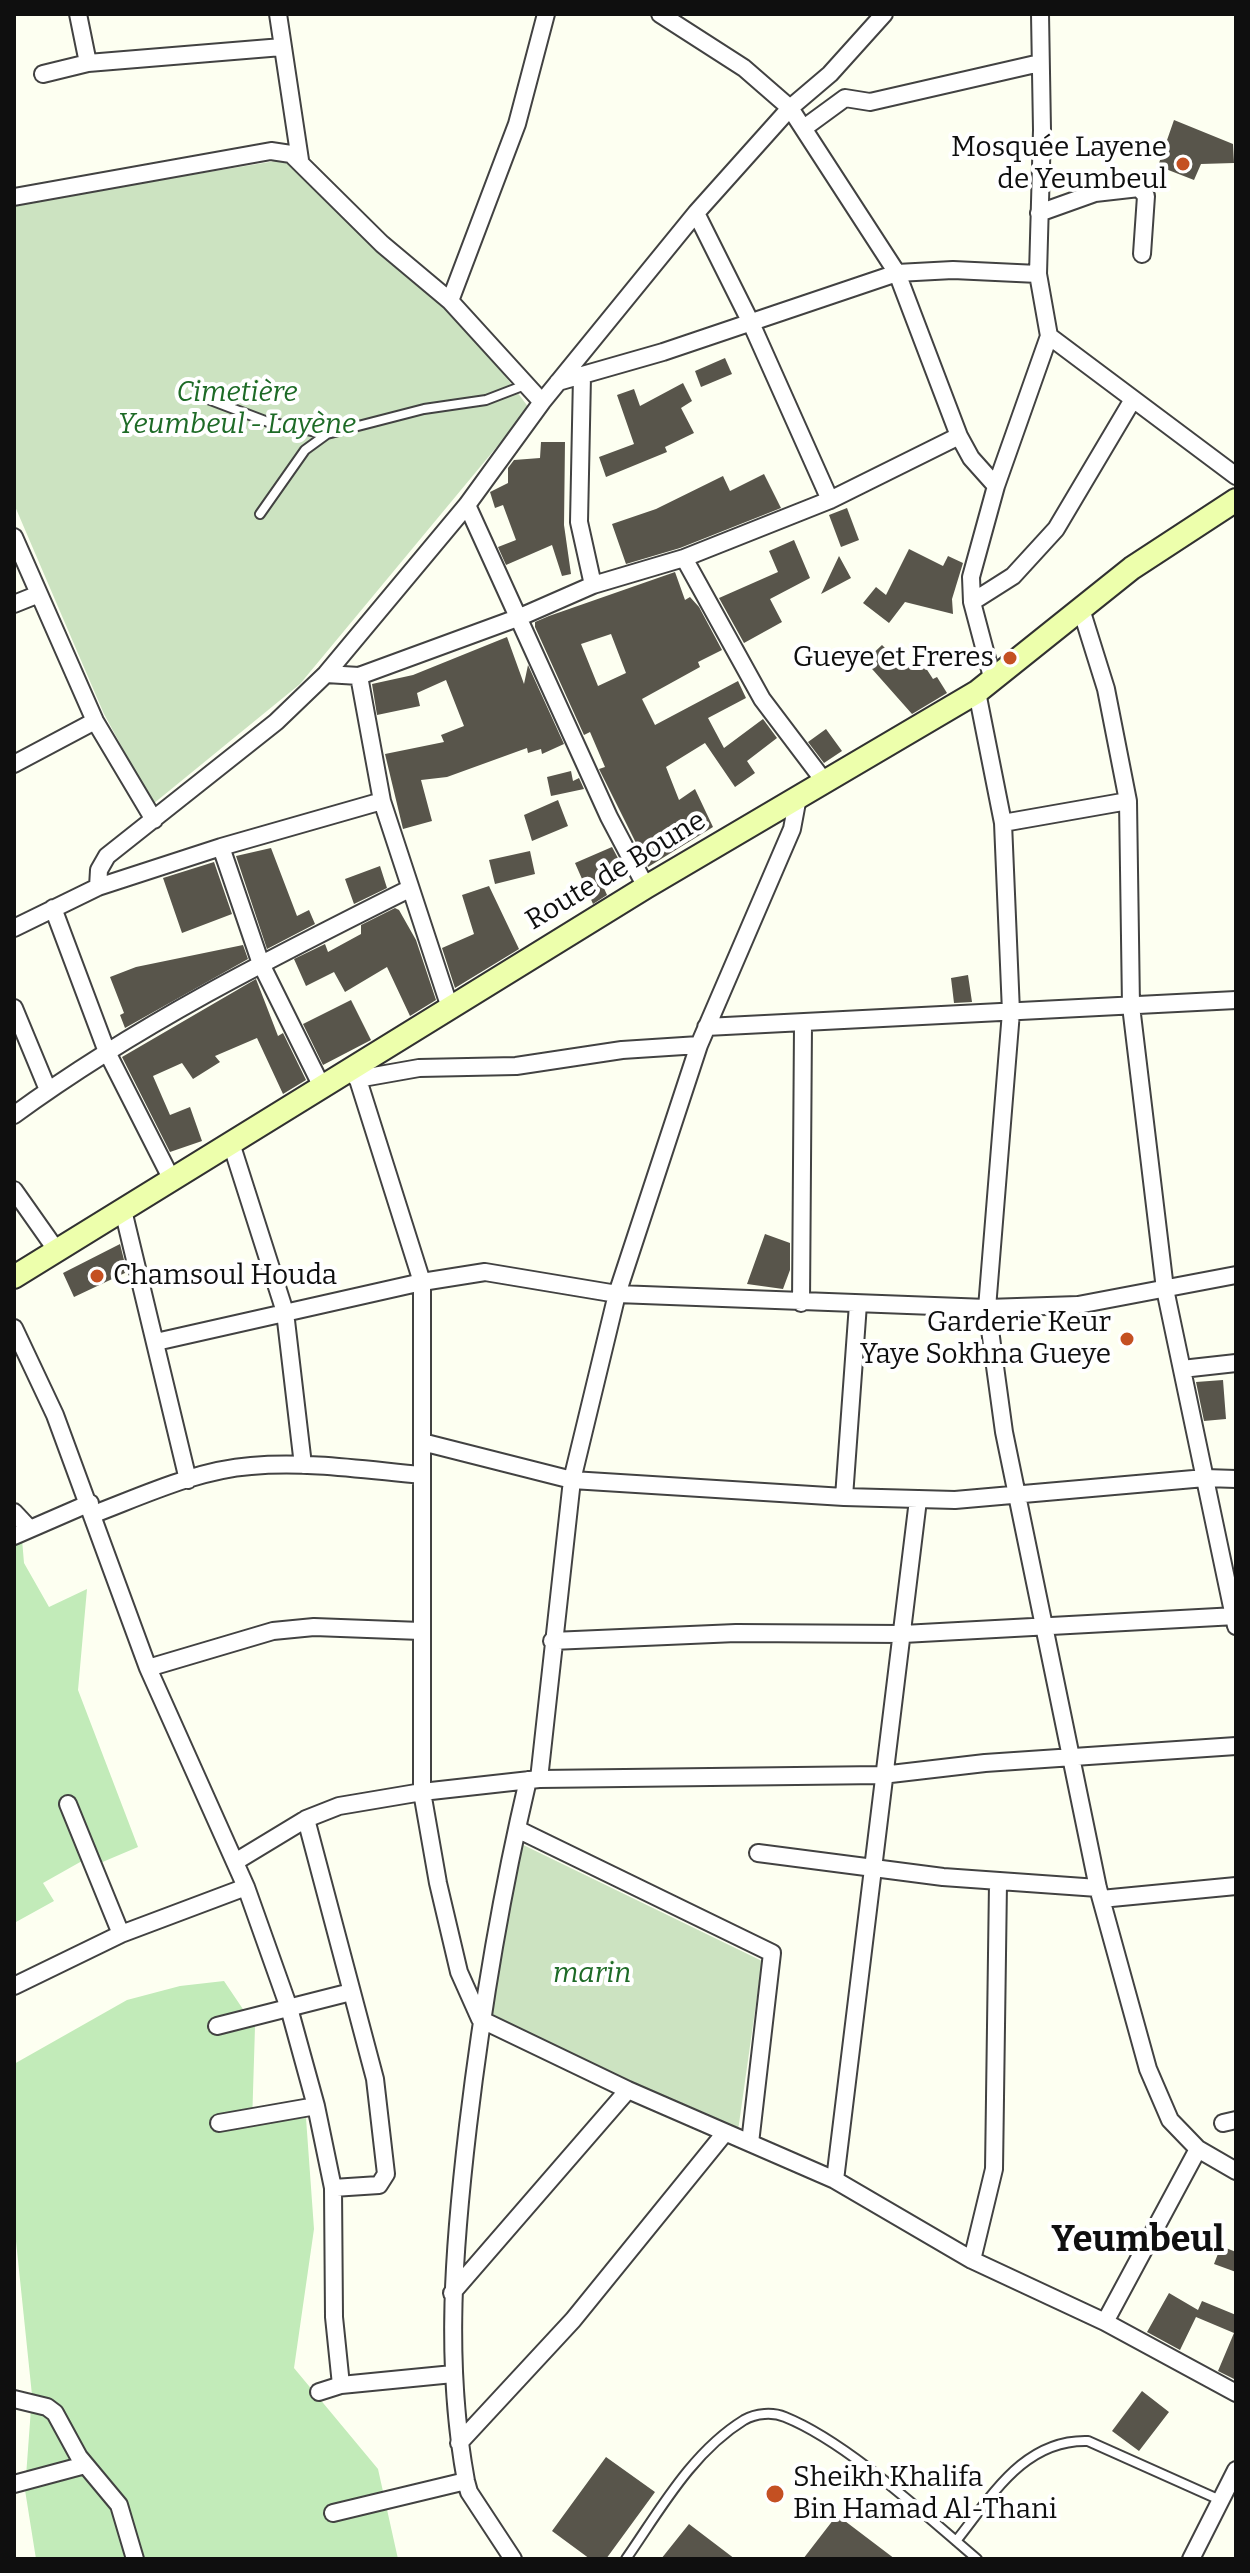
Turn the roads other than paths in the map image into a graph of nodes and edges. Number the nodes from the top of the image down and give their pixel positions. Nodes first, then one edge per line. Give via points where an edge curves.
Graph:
1 (78, 14) edge
2 (278, 14) edge
3 (546, 14) edge
4 (660, 14) edge
5 (884, 14) edge
6 (1040, 14) edge
7 (282, 47) junction
8 (88, 63) junction
9 (1040, 63) junction
10 (43, 74) dead end
11 (790, 108) junction
12 (804, 128) junction
13 (300, 160) junction
14 (14, 197) edge
15 (696, 213) junction
16 (1039, 213) junction
17 (1142, 254) dead end
18 (897, 273) junction
19 (1038, 274) junction
20 (450, 301) junction
21 (751, 323) junction
22 (1049, 336) junction
23 (582, 376) junction
24 (558, 382) junction
25 (525, 385) junction
26 (205, 398) dead end
27 (1132, 401) junction
28 (542, 402) junction
29 (327, 434) junction
30 (959, 436) junction
31 (1236, 476) edge
32 (996, 486) junction
33 (830, 500) junction
34 (1236, 500) edge
35 (467, 505) junction
36 (260, 514) dead end
37 (14, 537) edge
38 (684, 558) junction
39 (593, 585) junction
40 (39, 594) junction
41 (972, 602) junction
42 (14, 604) edge
43 (1081, 609) junction
44 (520, 617) junction
45 (326, 674) junction
46 (359, 676) junction
47 (985, 687) junction
48 (95, 721) junction
49 (14, 764) edge
50 (824, 781) junction
51 (798, 797) junction
52 (382, 801) junction
53 (1128, 801) junction
54 (154, 820) junction
55 (1003, 823) junction
56 (221, 847) junction
57 (98, 887) junction
58 (646, 887) junction
59 (409, 889) junction
60 (53, 908) junction
61 (14, 928) edge
62 (261, 964) junction
63 (1236, 1000) edge
64 (1131, 1006) junction
65 (14, 1008) edge
66 (450, 1008) junction
67 (1011, 1012) junction
68 (803, 1025) junction
69 (706, 1027) junction
70 (699, 1045) junction
71 (107, 1052) junction
72 (355, 1073) junction
73 (322, 1087) junction
74 (48, 1090) junction
75 (14, 1115) edge
76 (231, 1143) junction
77 (172, 1180) junction
78 (14, 1190) edge
79 (123, 1210) junction
80 (57, 1251) junction
81 (1236, 1275) edge
82 (14, 1277) edge
83 (422, 1282) junction
84 (1165, 1289) junction
85 (617, 1294) junction
86 (801, 1303) junction
87 (858, 1304) junction
88 (987, 1308) junction
89 (285, 1312) junction
90 (14, 1328) edge
91 (156, 1342) junction
92 (1236, 1363) edge
93 (1182, 1369) junction
94 (422, 1442) junction
95 (303, 1465) junction
96 (422, 1475) junction
97 (1205, 1478) junction
98 (1236, 1479) edge
99 (188, 1480) junction
100 (572, 1480) junction
101 (1019, 1495) junction
102 (844, 1497) junction
103 (918, 1500) junction
104 (92, 1508) junction
105 (14, 1512) edge
106 (22, 1532) edge
107 (1235, 1620) edge
108 (1045, 1626) junction
109 (421, 1631) junction
110 (903, 1634) junction
111 (552, 1641) junction
112 (148, 1668) junction
113 (1236, 1746) edge
114 (1073, 1759) junction
115 (882, 1775) junction
116 (533, 1780) junction
117 (422, 1792) junction
118 (68, 1804) dead end
119 (306, 1819) junction
120 (517, 1829) junction
121 (758, 1853) dead end
122 (235, 1862) junction
123 (870, 1867) junction
124 (998, 1883) junction
125 (1236, 1886) edge
126 (246, 1887) junction
127 (1099, 1894) junction
128 (121, 1934) junction
129 (14, 1986) edge
130 (351, 1992) junction
131 (289, 2008) junction
132 (480, 2019) junction
133 (217, 2026) dead end
134 (628, 2090) junction
135 (316, 2106) junction
136 (219, 2123) dead end
137 (724, 2134) junction
138 (750, 2143) junction
139 (1198, 2149) junction
140 (1236, 2171) edge
141 (835, 2180) junction
142 (333, 2188) junction
143 (972, 2260) junction
144 (452, 2293) junction
145 (1105, 2322) junction
146 (453, 2374) junction
147 (341, 2385) junction
148 (319, 2392) dead end
149 (1236, 2393) edge
150 (14, 2399) edge
151 (459, 2443) junction
152 (85, 2465) junction
153 (1236, 2470) edge
154 (466, 2481) junction
155 (14, 2484) edge
156 (1221, 2501) junction
157 (333, 2513) dead end
158 (956, 2541) junction
159 (135, 2559) edge
160 (513, 2559) edge
161 (626, 2559) edge
162 (977, 2559) edge
163 (1191, 2559) edge

1 - 8 street
2 - 7 street
3 - 20 street via 517,124
4 - 11 street via 744,68
5 - 11 street via 830,74
6 - 9 street
7 - 8 street
7 - 13 street
8 - 10 street
9 - 12 street via 870,102 845,98
9 - 16 street
11 - 12 street
11 - 15 street
12 - 18 street
13 - 14 street via 271,151
13 - 20 street via 360,224
15 - 21 street
15 - 24 street
16 - 17 street via 1095,193 1139,188 1146,196
16 - 19 street
18 - 19 street
18 - 21 street
18 - 30 street
19 - 22 street
20 - 25 street
21 - 23 street
21 - 33 street
22 - 27 street
22 - 32 street
23 - 24 street
23 - 39 street via 579,522
24 - 28 street
25 - 28 street
25 - 29 lane via 486,400 424,409
26 - 29 lane via 268,422
27 - 31 street
27 - 41 street via 1056,529 1013,576
28 - 35 street
29 - 36 lane via 305,450
30 - 32 street
30 - 33 street
32 - 41 street via 971,577
33 - 38 street
34 - 43 street, Route de Boune via 1132,568
35 - 44 street
35 - 45 street
37 - 40 street
38 - 39 street
38 - 50 street via 762,699
39 - 44 street
40 - 42 street
40 - 48 street
41 - 47 street
43 - 47 street, Route de Boune
43 - 53 street via 1112,711
44 - 46 street
44 - 58 street
45 - 46 street
45 - 54 street via 276,722
46 - 52 street
47 - 50 street, Route de Boune
47 - 55 street
48 - 49 street
48 - 54 street
50 - 51 street, Route de Boune
51 - 58 street, Route de Boune
51 - 69 street via 792,829
52 - 56 street
52 - 59 street
53 - 55 street
53 - 64 street
54 - 57 street via 107,856
55 - 67 street
56 - 57 street
56 - 62 street
57 - 60 street
58 - 66 street, Route de Boune
59 - 62 street
59 - 66 street
60 - 61 street
60 - 71 street
62 - 71 street
62 - 73 street
63 - 64 street
64 - 67 street
64 - 84 street
65 - 74 street
66 - 72 street, Route de Boune
67 - 68 street
67 - 88 street
68 - 69 street
68 - 86 street
69 - 70 street
70 - 72 street via 516,1066
70 - 85 street
71 - 74 street
71 - 77 street
72 - 73 street, Route de Boune
72 - 83 street
73 - 76 street, Route de Boune
74 - 75 street
76 - 77 street, Route de Boune
76 - 89 street
77 - 79 street, Route de Boune
78 - 80 street
79 - 80 street, Route de Boune
79 - 91 street
80 - 82 street, Route de Boune
81 - 84 street
83 - 85 street via 500,1272
83 - 89 street
83 - 94 street
84 - 88 street via 1078,1305
84 - 93 street
85 - 86 street
85 - 100 street
86 - 87 street
87 - 88 street
87 - 102 street
88 - 101 street via 1004,1432
89 - 91 street
89 - 95 street
90 - 104 street
91 - 99 street
92 - 93 street
93 - 97 street
94 - 96 street
94 - 100 street
95 - 96 street
95 - 99 street via 252,1466
96 - 109 street
97 - 98 street
97 - 101 street
97 - 107 street
99 - 104 street
100 - 102 street
100 - 111 street
101 - 103 street
101 - 108 street
102 - 103 street
103 - 110 street
104 - 106 street
104 - 112 street
105 - 106 street
107 - 108 street
108 - 110 street
108 - 114 street
109 - 112 street via 273,1631
109 - 117 street
110 - 111 street via 736,1633
110 - 115 street
111 - 116 street
112 - 122 street
113 - 114 street
114 - 115 street
114 - 127 street
115 - 116 street
115 - 123 street
116 - 117 street
116 - 120 street
117 - 119 street via 339,1806
117 - 132 street via 459,1972
118 - 128 street
119 - 122 street
119 - 130 street
120 - 132 street
120 - 138 street via 772,1953
121 - 123 street
122 - 126 street
123 - 124 street
123 - 141 street
124 - 127 street
124 - 143 street via 994,2169
125 - 127 street
126 - 128 street
126 - 131 street
127 - 139 street via 1159,2100
128 - 129 street
130 - 131 street
130 - 142 street via 375,2079 386,2174 379,2185
131 - 133 street
131 - 135 street
132 - 134 street
132 - 144 street
134 - 137 street
134 - 144 street
135 - 136 street
135 - 142 street
137 - 138 street
137 - 151 street via 573,2320
138 - 141 street
139 - 140 street
139 - 145 street
141 - 143 street
142 - 147 street via 334,2317
143 - 145 street
144 - 146 street
145 - 149 street
146 - 147 street
146 - 151 street
147 - 148 street
150 - 152 street via 55,2413
151 - 154 street
152 - 155 street
152 - 159 street via 119,2505
153 - 156 street
154 - 157 street
154 - 160 street
156 - 158 lane via 1088,2441 1066,2440 1029,2456
156 - 163 street
158 - 161 lane via 853,2458 786,2417 768,2413 746,2419 701,2456
158 - 162 lane

